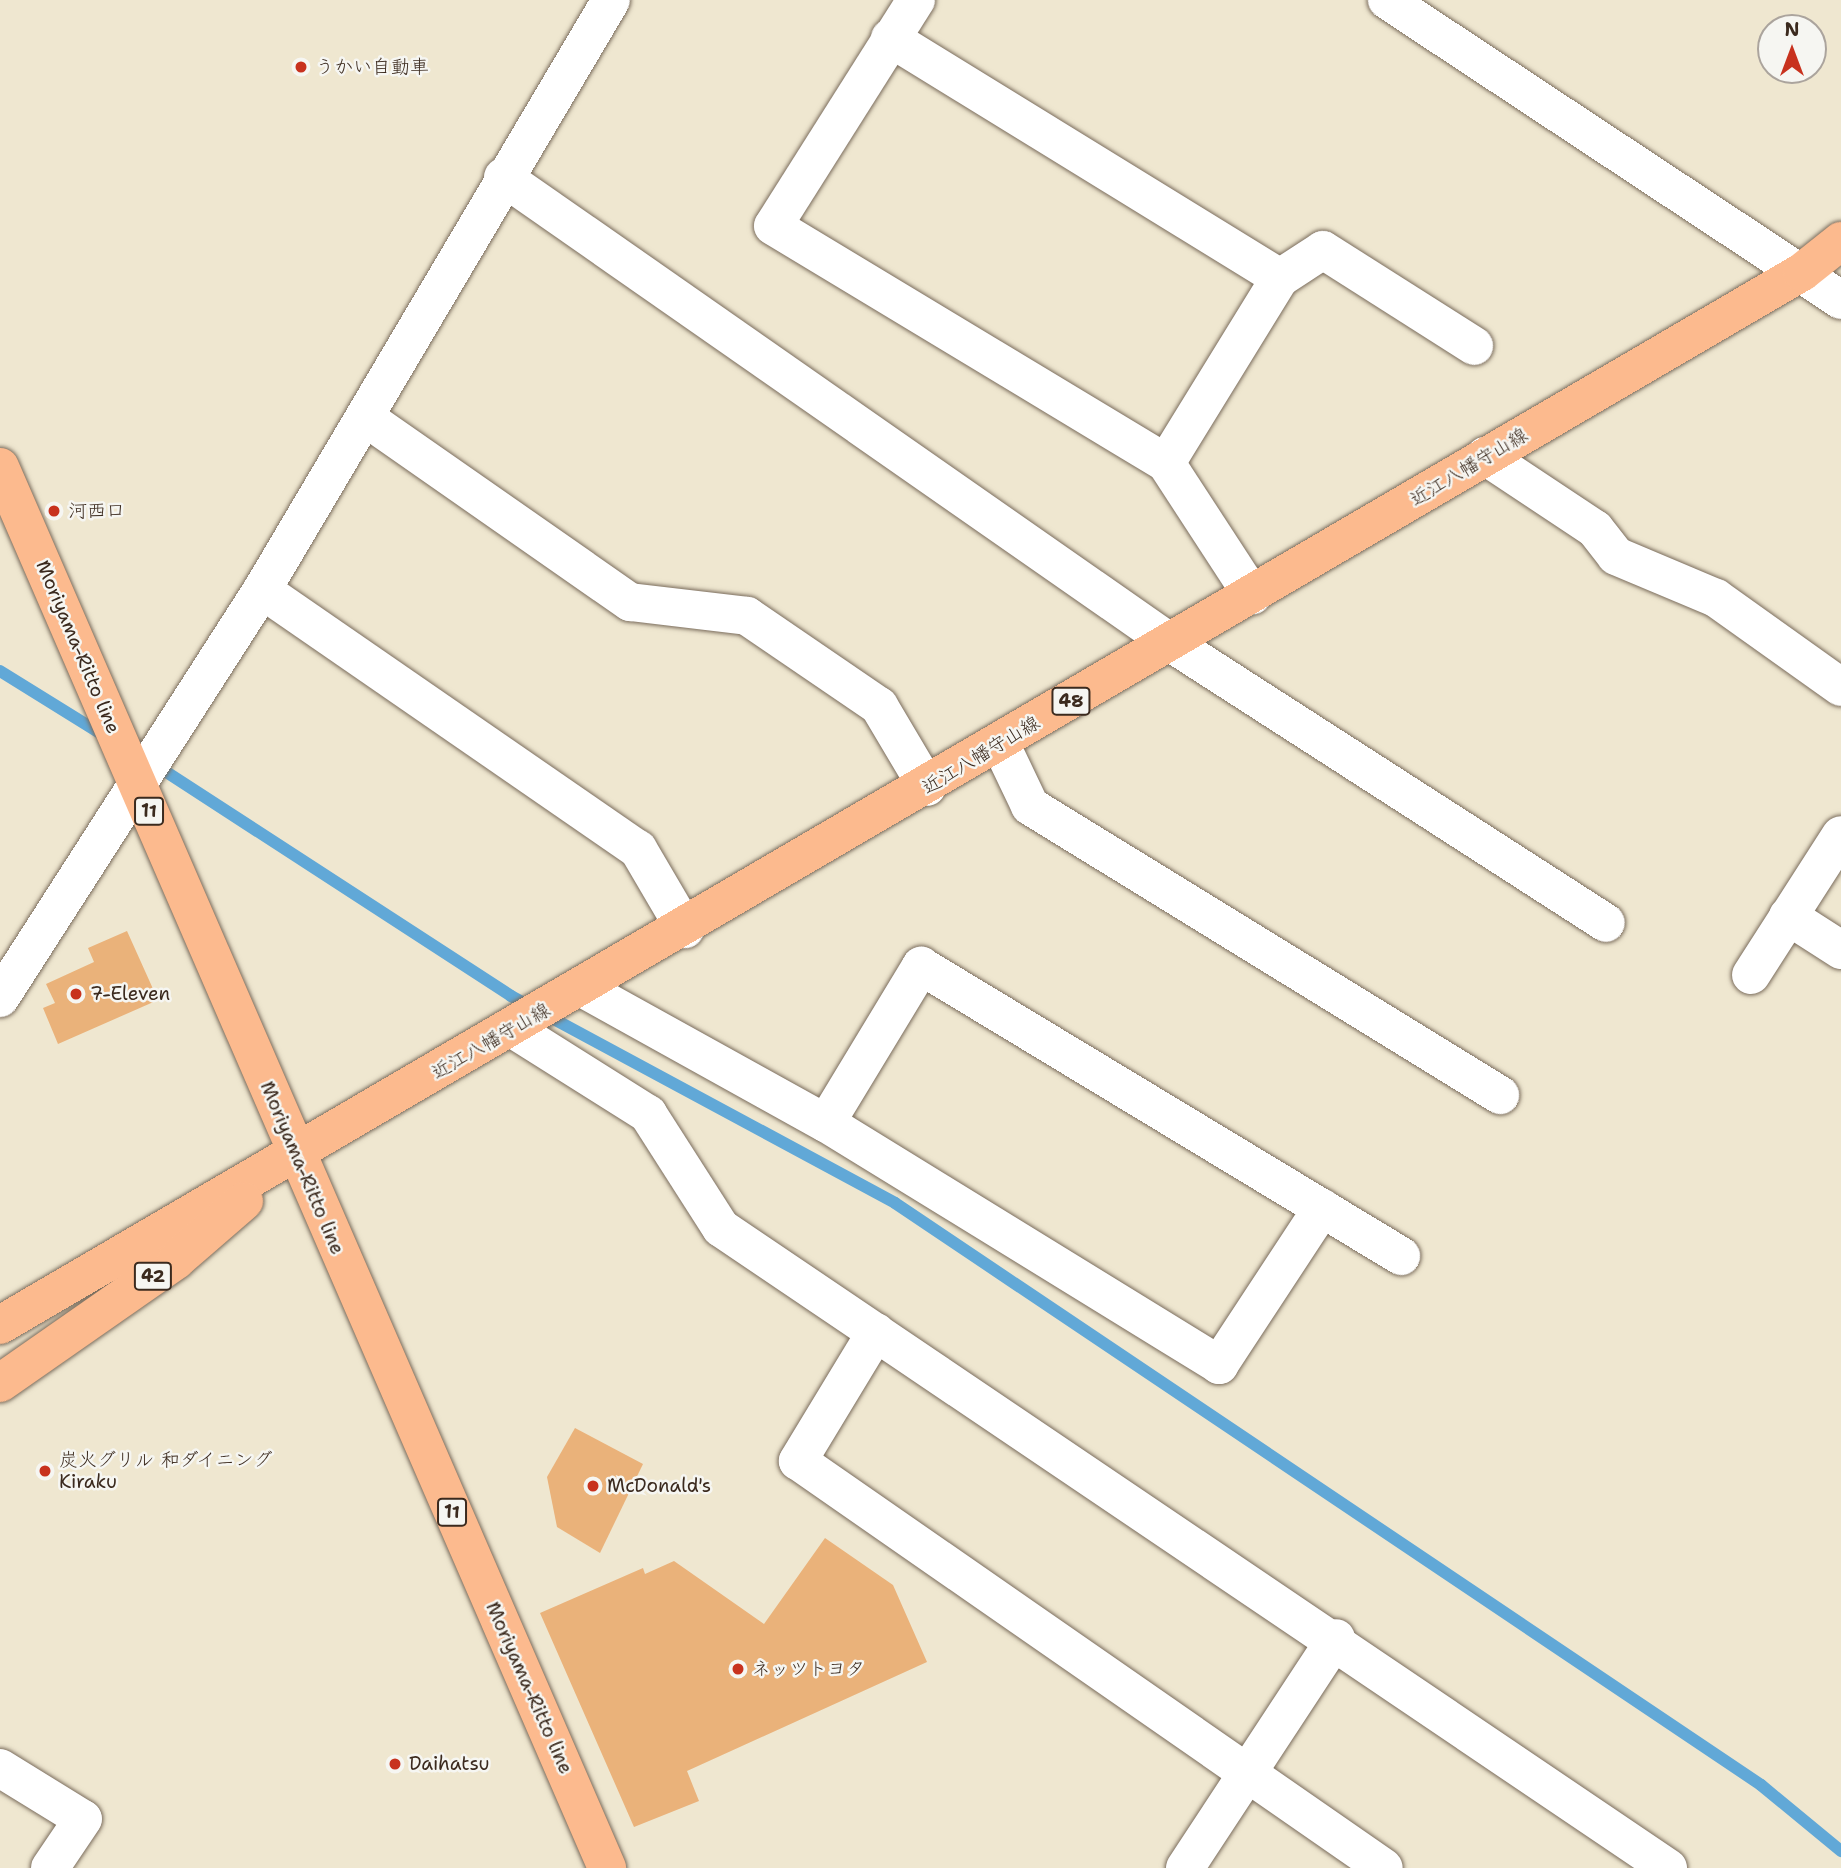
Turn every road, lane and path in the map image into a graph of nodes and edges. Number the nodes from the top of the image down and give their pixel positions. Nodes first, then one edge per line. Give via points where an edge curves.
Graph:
1 (611, 0) edge
2 (916, 0) edge
3 (1387, 0) edge
4 (890, 38) junction
5 (503, 177) junction
6 (1841, 241) edge
7 (1802, 272) junction
8 (1280, 278) junction
9 (1841, 300) edge
10 (1474, 346) dead end
11 (366, 418) junction
12 (1485, 456) junction
13 (1166, 463) junction
14 (0, 467) edge
15 (262, 590) junction
16 (1252, 595) junction
17 (1171, 643) junction
18 (1841, 687) edge
19 (1000, 743) junction
20 (137, 782) junction
21 (927, 787) junction
22 (1841, 835) edge
23 (1788, 916) junction
24 (1606, 923) dead end
25 (685, 929) junction
26 (1841, 950) edge
27 (1751, 975) dead end
28 (582, 988) junction
29 (0, 997) edge
30 (513, 1029) junction
31 (1500, 1095) dead end
32 (827, 1123) junction
33 (296, 1156) junction
34 (1322, 1208) junction
35 (1401, 1256) dead end
36 (0, 1325) edge
37 (876, 1332) junction
38 (0, 1383) edge
39 (1336, 1638) junction
40 (0, 1768) edge
41 (1247, 1773) junction
42 (50, 1868) edge
43 (607, 1868) edge
44 (1185, 1868) edge
45 (1384, 1868) edge
46 (1668, 1868) edge

1 - 5 street
2 - 4 street
3 - 7 street
4 - 8 street
4 - 13 street via 774,226
5 - 11 street
5 - 17 street
6 - 7 main road, 近江八幡守山線 / 48
7 - 9 street
7 - 12 main road, 近江八幡守山線 / 48
8 - 10 street via 1323,250
8 - 13 street
11 - 15 street
11 - 21 street via 629,602 747,615 879,706
12 - 16 main road, 近江八幡守山線 / 48
12 - 18 street via 1595,529 1616,556 1716,598
13 - 16 street
14 - 20 main road, Moriyama-Ritto line / 11
15 - 20 street
15 - 25 street via 638,849
16 - 17 main road, 近江八幡守山線 / 48
17 - 19 main road, 近江八幡守山線 / 48
17 - 24 street
19 - 21 main road, 近江八幡守山線 / 48
19 - 31 street via 1030,806
20 - 29 street
20 - 33 main road, Moriyama-Ritto line / 11
21 - 25 main road, 近江八幡守山線 / 48
22 - 23 street
23 - 26 street
23 - 27 street
25 - 28 main road, 近江八幡守山線 / 48
28 - 30 main road, 近江八幡守山線 / 48
28 - 32 street
30 - 33 main road, 近江八幡守山線 / 48
30 - 37 street via 648,1114 721,1228
32 - 34 street via 1219,1365
32 - 34 street via 921,966
33 - 36 main road, 42 via 158,1229
33 - 38 main road, 42 via 176,1260
33 - 43 main road, Moriyama-Ritto line / 11
34 - 35 street
37 - 39 street
37 - 41 street via 798,1461
39 - 41 street
39 - 46 street
40 - 42 street via 83,1819
41 - 44 street
41 - 45 street

